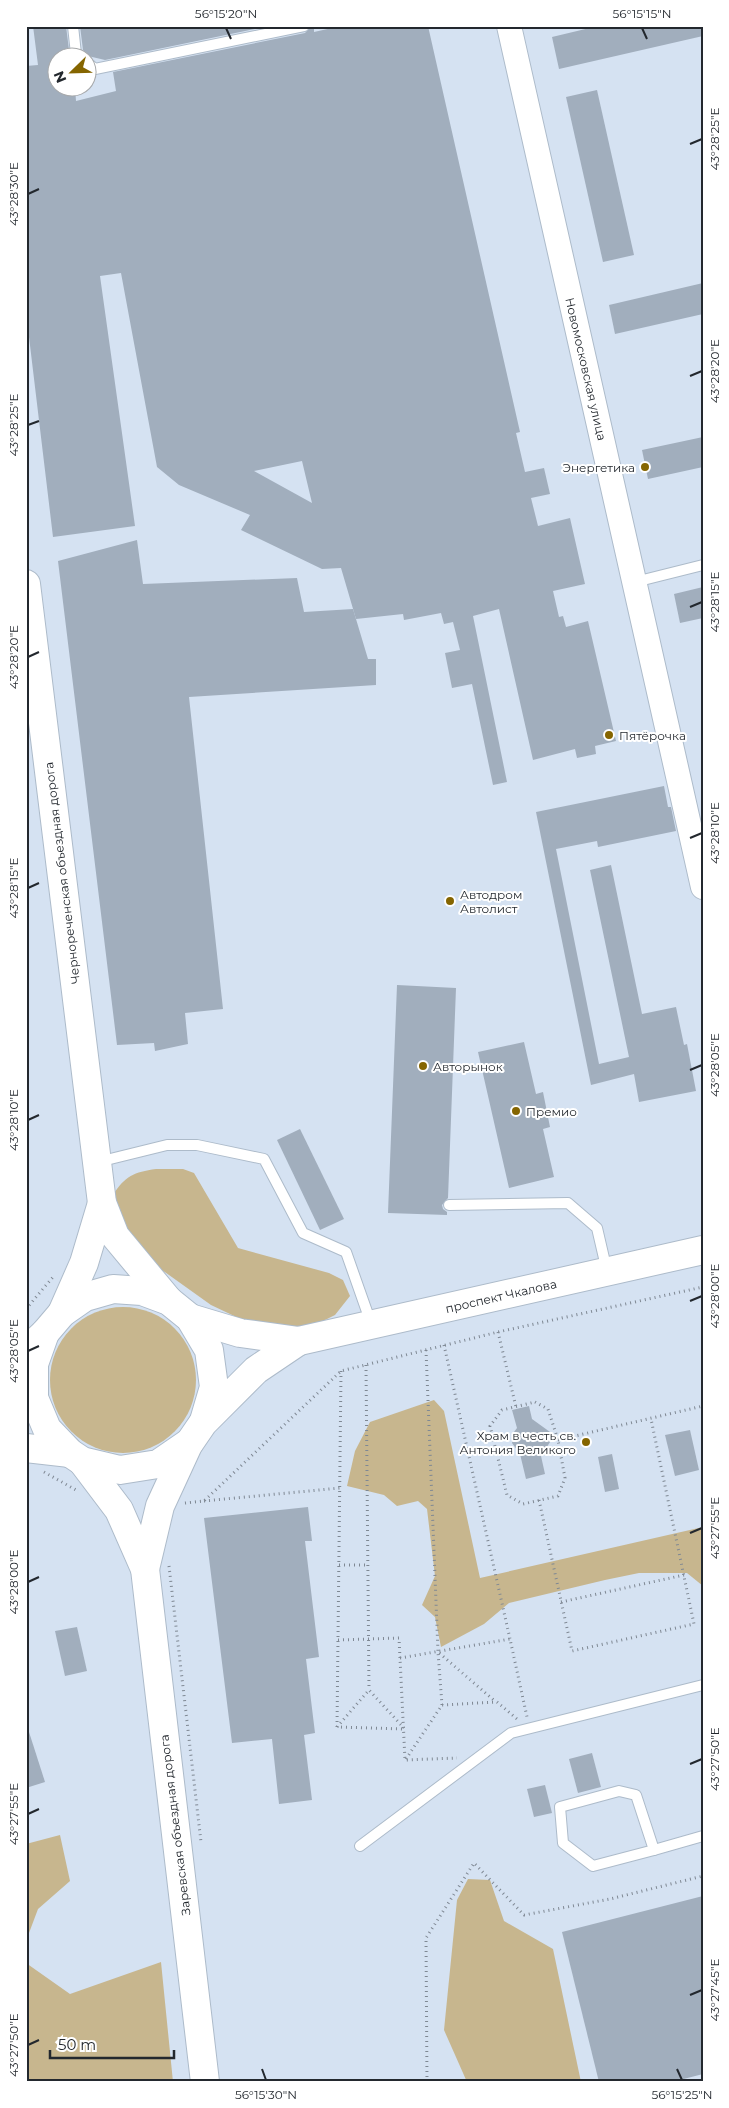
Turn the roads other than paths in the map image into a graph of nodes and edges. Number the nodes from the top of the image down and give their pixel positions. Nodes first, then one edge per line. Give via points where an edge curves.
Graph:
1 (73, 26) edge
2 (304, 26) edge
3 (509, 26) edge
4 (75, 48) edge
5 (98, 68) edge
6 (703, 566) edge
7 (635, 582) junction
8 (26, 584) edge
9 (703, 887) edge
10 (97, 1162) junction
11 (102, 1203) junction
12 (449, 1205) dead end
13 (703, 1250) edge
14 (607, 1272) junction
15 (169, 1301) junction
16 (190, 1318) junction
17 (372, 1325) junction
18 (44, 1332) edge
19 (299, 1341) junction
20 (196, 1432) junction
21 (26, 1448) edge
22 (76, 1457) junction
23 (157, 1563) junction
24 (703, 1685) edge
25 (703, 1836) edge
26 (360, 1846) dead end
27 (654, 1850) junction
28 (205, 2082) edge

1 - 4 lane
2 - 5 lane
3 - 7 street, Новомосковская улица
6 - 7 lane
7 - 9 street, Новомосковская улица
8 - 10 main road, Чернореченская объездная дорога
10 - 11 main road, Чернореченская объездная дорога
10 - 17 lane via 167,1145 197,1145 264,1159 303,1233 346,1252
11 - 15 main road via 115,1236
11 - 18 main road via 84,1262
12 - 14 lane via 568,1203 597,1228
13 - 14 main road, проспект Чкалова
14 - 17 main road, проспект Чкалова
15 - 16 main road
15 - 18 main road via 142,1291 113,1289 85,1297
16 - 19 main road via 240,1333
16 - 20 main road via 209,1350 214,1387
17 - 19 main road, проспект Чкалова
18 - 22 main road via 34,1364 34,1398 47,1429
19 - 20 main road via 256,1370
20 - 22 main road via 158,1464 120,1470
20 - 23 main road via 160,1506
21 - 22 main road
22 - 23 main road
23 - 28 main road, Заревская объездная дорога
24 - 26 lane via 511,1733
25 - 27 lane
27 - 27 lane via 636,1795 619,1791 560,1807 563,1843 593,1866

